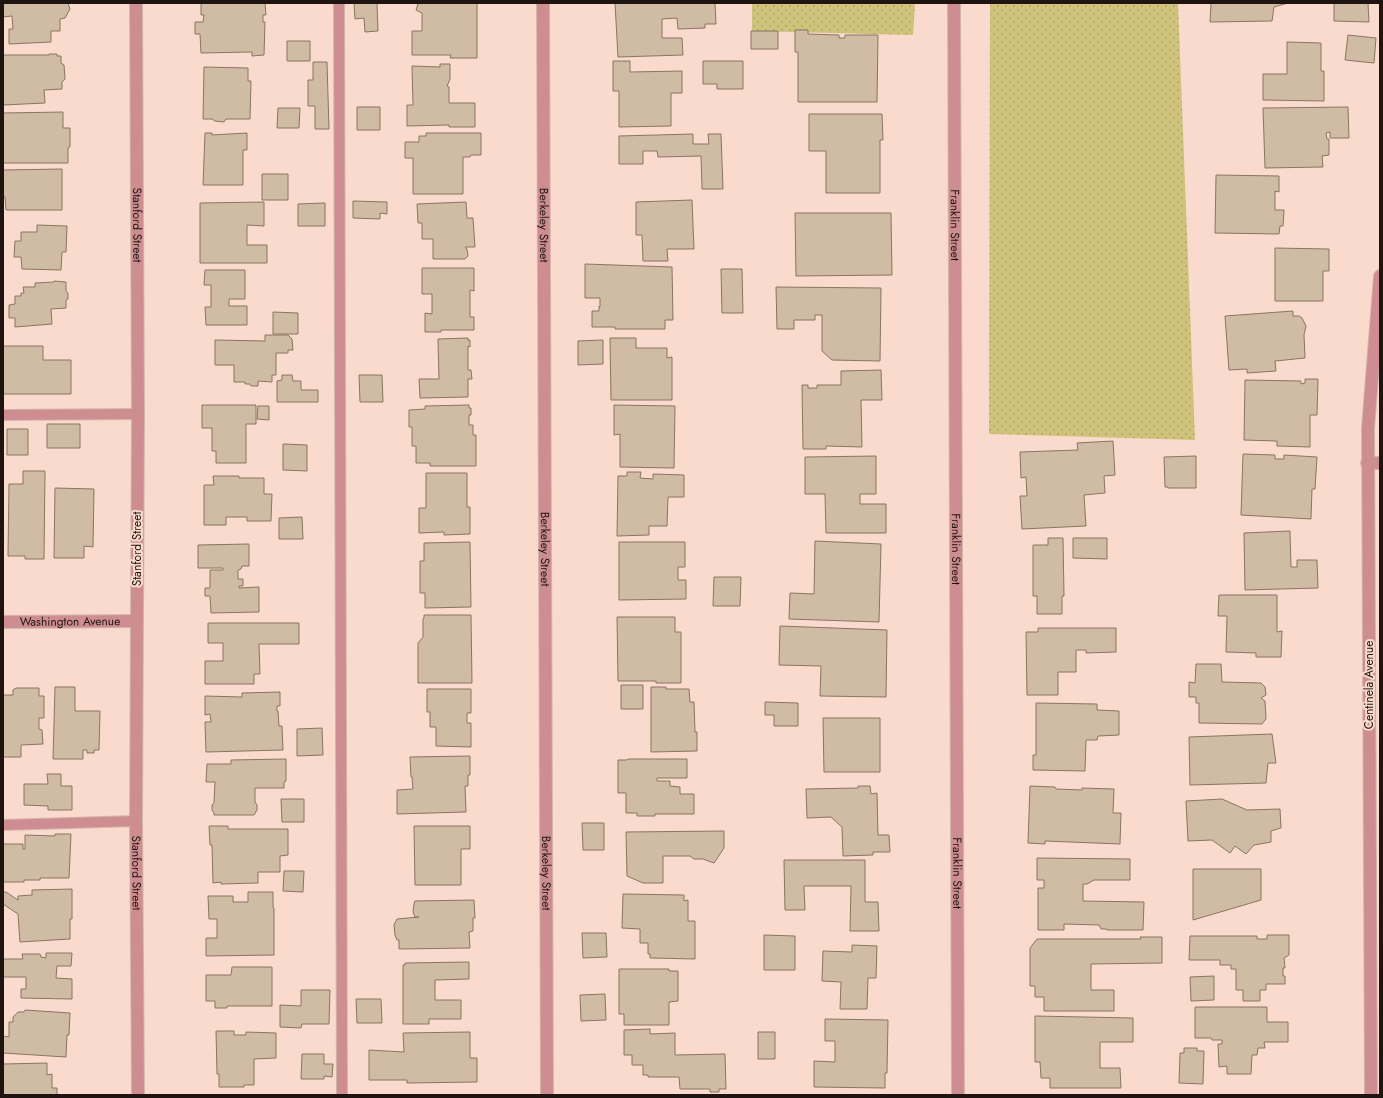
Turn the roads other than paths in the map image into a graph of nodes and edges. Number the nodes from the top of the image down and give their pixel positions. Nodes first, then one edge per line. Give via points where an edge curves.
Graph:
1 (136, 3) edge
2 (339, 3) edge
3 (543, 3) edge
4 (954, 3) edge
5 (1380, 276) edge
6 (138, 414) junction
7 (3, 415) edge
8 (1368, 463) junction
9 (1380, 463) edge
10 (137, 621) junction
11 (3, 622) edge
12 (136, 821) junction
13 (3, 825) edge
14 (138, 1095) edge
15 (342, 1095) edge
16 (547, 1095) edge
17 (958, 1095) edge
18 (1371, 1095) edge

1 - 6 street, Stanford Street
2 - 15 lane
3 - 16 street, Berkeley Street
4 - 17 street, Franklin Street
5 - 8 street, Centinela Avenue via 1368,428
6 - 7 lane
6 - 10 street, Stanford Street
8 - 9 street
8 - 18 street, Centinela Avenue
10 - 11 street, Washington Avenue
10 - 12 street, Stanford Street
12 - 13 lane
12 - 14 street, Stanford Street

